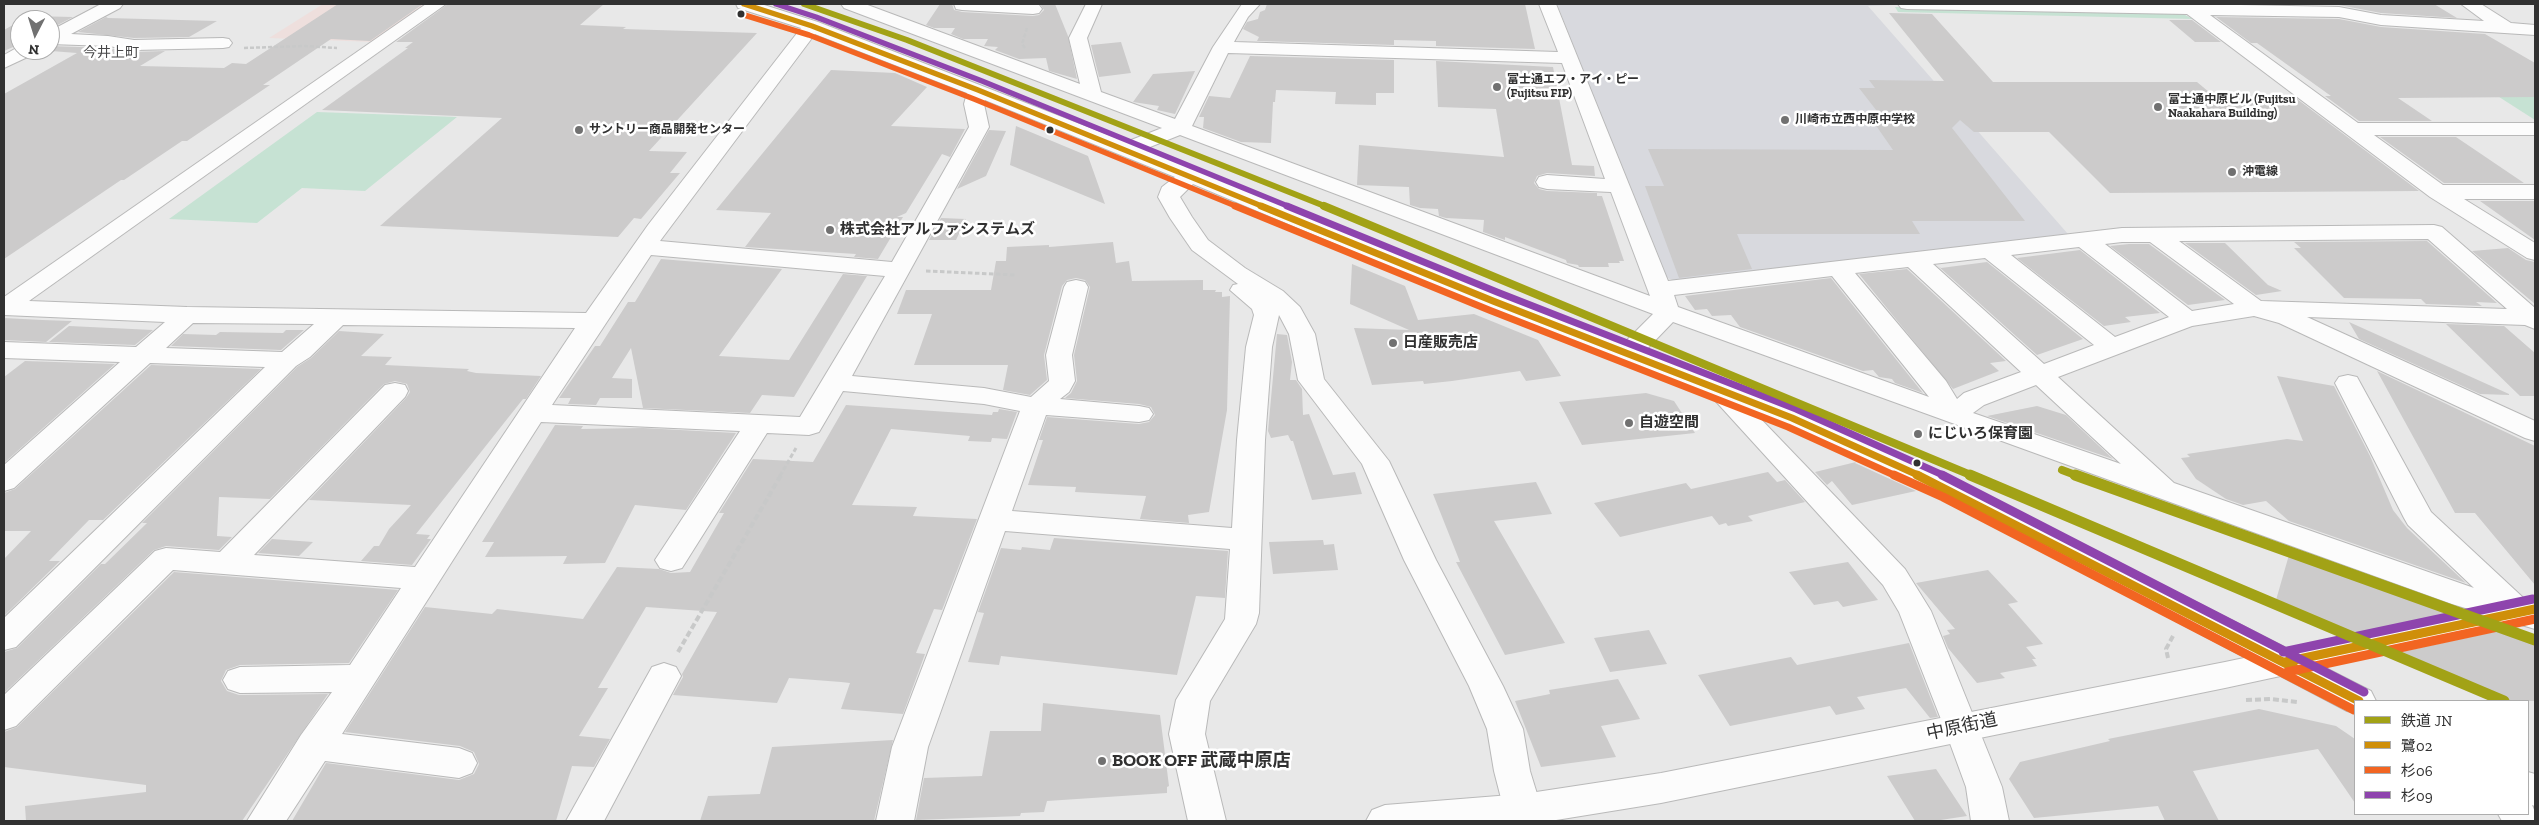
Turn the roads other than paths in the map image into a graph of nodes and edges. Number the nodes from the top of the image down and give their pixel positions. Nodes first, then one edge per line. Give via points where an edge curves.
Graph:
1 (114, 4) edge
2 (437, 4) edge
3 (850, 4) edge
4 (904, 4) edge
5 (963, 4) edge
6 (1094, 4) edge
7 (1251, 4) edge
8 (1548, 4) edge
9 (1907, 4) edge
10 (2470, 4) edge
11 (755, 5) edge
12 (2072, 5) edge
13 (1032, 9) road end
14 (2191, 9) junction
15 (891, 18) junction
16 (812, 26) junction
17 (2506, 29) junction
18 (2535, 30) edge
19 (60, 33) edge
20 (939, 36) junction
21 (60, 39) edge
22 (223, 43) road end
23 (2535, 46) edge
24 (1222, 47) junction
25 (1568, 58) junction
26 (978, 90) junction
27 (1092, 95) junction
28 (1181, 128) junction
29 (2351, 129) junction
30 (2535, 129) edge
31 (1124, 150) junction
32 (1190, 175) junction
33 (1548, 182) dead end
34 (1618, 186) junction
35 (2438, 192) junction
36 (2535, 192) edge
37 (2154, 234) junction
38 (2085, 240) junction
39 (644, 247) junction
40 (2533, 250) edge
41 (1991, 251) junction
42 (1913, 259) junction
43 (1837, 267) junction
44 (900, 270) junction
45 (1237, 273) junction
46 (1076, 287) dead end
47 (1664, 300) junction
48 (4, 308) edge
49 (2255, 308) junction
50 (186, 315) junction
51 (337, 317) junction
52 (2187, 319) junction
53 (2534, 319) edge
54 (593, 321) junction
55 (2112, 347) junction
56 (5, 352) edge
57 (142, 355) junction
58 (1627, 355) junction
59 (287, 360) junction
60 (2039, 374) junction
61 (834, 382) junction
62 (2348, 383) dead end
63 (396, 391) dead end
64 (1720, 392) junction
65 (1036, 406) junction
66 (534, 414) junction
67 (1139, 414) dead end
68 (1953, 415) junction
69 (759, 423) junction
70 (2535, 432) edge
71 (4, 481) edge
72 (2168, 491) junction
73 (994, 520) junction
74 (1246, 540) junction
75 (672, 560) dead end
76 (227, 564) junction
77 (426, 579) junction
78 (2530, 613) edge
79 (4, 638) edge
80 (2285, 662) junction
81 (664, 676) road end
82 (358, 678) junction
83 (240, 680) dead end
84 (2357, 700) edge
85 (4, 716) edge
86 (1962, 727) junction
87 (314, 745) junction
88 (459, 763) dead end
89 (1536, 813) edge
90 (266, 821) edge
91 (585, 821) edge
92 (895, 821) edge
93 (1207, 821) edge
94 (1385, 821) edge
95 (1990, 821) edge

1 - 19 street
2 - 48 street
3 - 15 street
4 - 15 street
5 - 13 street
5 - 20 street
6 - 27 street via 1078,38
7 - 24 street
8 - 25 street
9 - 12 street
10 - 17 street
11 - 16 street
12 - 14 street
14 - 17 street via 2339,12 2381,20
14 - 29 street
15 - 20 street
16 - 26 street
16 - 39 street
17 - 18 street
17 - 23 street
20 - 27 street
21 - 22 street via 134,45
24 - 25 street
24 - 28 street
25 - 34 street
26 - 31 street
26 - 44 street via 974,104 979,127
27 - 28 street
28 - 31 street
28 - 47 street
29 - 30 street
29 - 35 street
31 - 32 street
32 - 45 street via 1170,192 1170,201 1200,245
32 - 58 street
33 - 34 street
34 - 47 street
35 - 36 street
35 - 40 street
37 - 38 street
37 - 49 street
37 - 53 street via 2434,232
38 - 41 street
38 - 52 street
39 - 44 street
39 - 54 street
41 - 42 street
41 - 55 street
42 - 43 street
42 - 60 street
43 - 47 street
43 - 68 street via 1937,387
44 - 61 street
45 - 74 street via 1241,290 1263,305 1267,315 1259,347
45 - 89 street via 1274,296 1291,312 1302,334 1311,380 1375,461 1420,560 1486,686 1504,729 1512,771
46 - 65 street via 1059,355 1060,386
47 - 58 street
47 - 68 street
48 - 50 street
49 - 52 street
49 - 53 street
49 - 70 street via 2288,318
50 - 51 street
50 - 57 street
51 - 54 street
51 - 59 street
52 - 55 street
54 - 66 street
55 - 60 street
56 - 57 street
57 - 59 street
57 - 71 street
58 - 64 street
59 - 79 street
60 - 68 street via 1974,399
60 - 72 street
61 - 65 street via 984,396
61 - 69 street via 809,426
62 - 78 street via 2419,518
63 - 76 street
64 - 80 street via 1792,418 1947,488
64 - 86 street via 1894,578 1915,611
65 - 67 street
65 - 73 street
66 - 69 street
66 - 77 street
68 - 72 street
69 - 75 street
72 - 78 street via 2463,596
73 - 74 street
73 - 92 street via 910,747
74 - 93 street via 1240,624 1194,700 1187,734
76 - 77 street
76 - 85 street via 166,559
77 - 82 street
78 - 80 street, 中原街道
80 - 84 street
80 - 86 street, 中原街道
81 - 91 street
82 - 83 street
82 - 87 street
86 - 89 street, 中原街道
86 - 95 street via 1984,787
87 - 88 street
87 - 90 street
89 - 94 street, 中原街道

